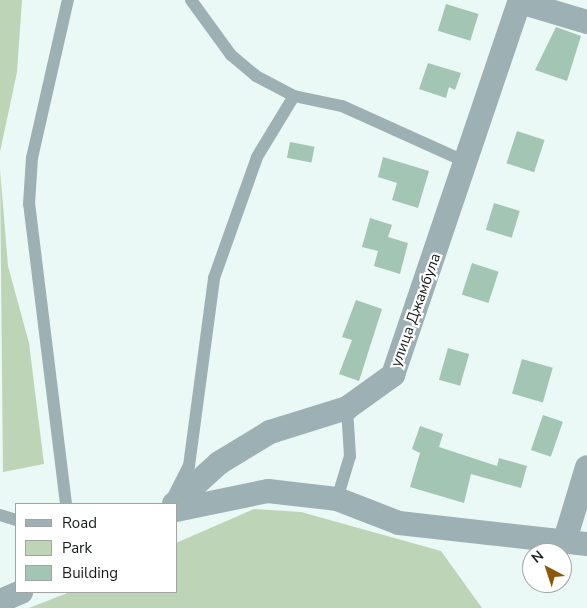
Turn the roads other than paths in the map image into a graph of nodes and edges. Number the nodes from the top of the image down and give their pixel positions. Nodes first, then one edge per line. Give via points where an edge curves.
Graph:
1 (68, 0) edge
2 (191, 0) edge
3 (520, 1) edge
4 (587, 22) edge
5 (294, 96) junction
6 (468, 163) junction
7 (347, 408) junction
8 (587, 467) edge
9 (337, 499) junction
10 (66, 503) edge
11 (170, 503) edge
12 (175, 503) edge
13 (178, 510) edge
14 (0, 515) edge
15 (15, 520) edge
16 (576, 542) edge
17 (19, 593) edge
18 (0, 601) edge

1 - 10 lane via 32,158 29,204
2 - 5 lane via 231,55 256,76
3 - 4 street
3 - 6 street, улица Джамбула
5 - 6 lane via 342,106
5 - 11 lane via 257,157 214,278 189,466
6 - 7 street, улица Джамбула via 393,375
7 - 9 lane via 350,456
7 - 12 street, улица Джамбула via 270,432 219,464
8 - 16 street
9 - 13 street via 268,490
9 - 16 street via 399,523
14 - 15 lane
17 - 18 street

